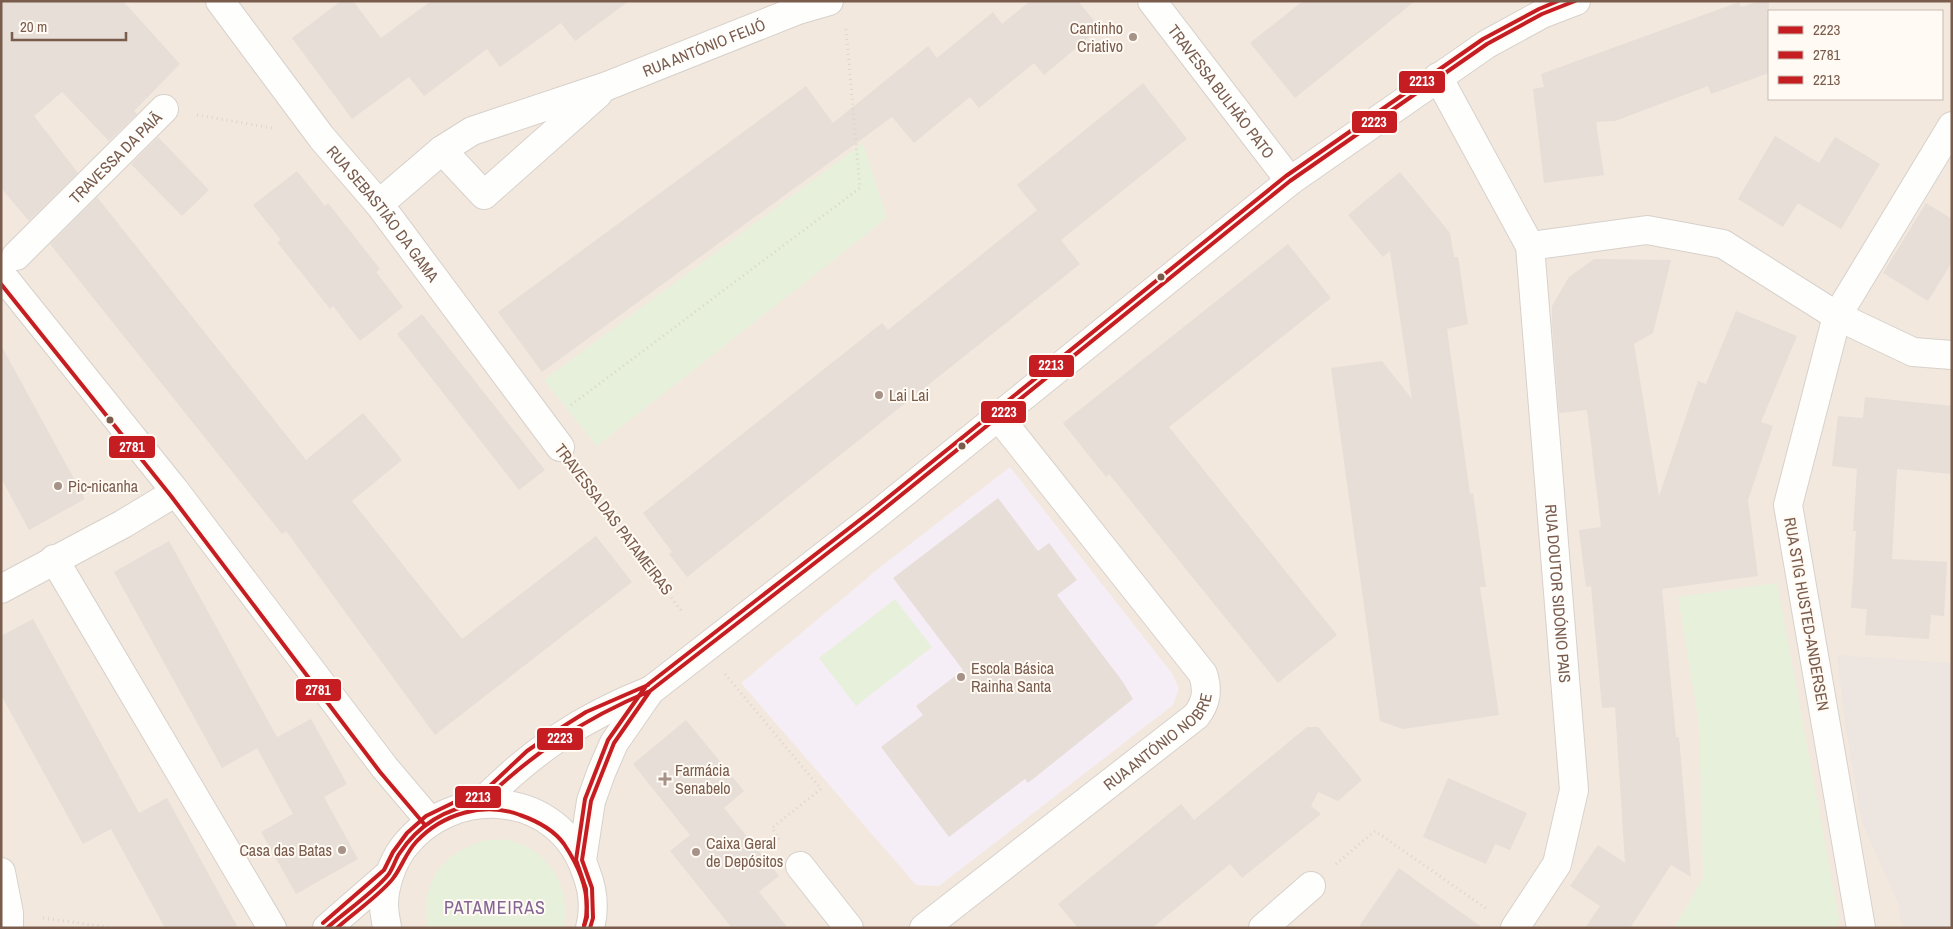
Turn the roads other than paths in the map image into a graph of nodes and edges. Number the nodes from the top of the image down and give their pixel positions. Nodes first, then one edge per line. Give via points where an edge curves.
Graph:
1 (1152, 1) edge
2 (1576, 1) edge
3 (232, 6) edge
4 (837, 11) edge
5 (1438, 77) junction
6 (607, 86) junction
7 (164, 109) road end
8 (1952, 126) edge
9 (442, 150) junction
10 (1290, 181) junction
11 (379, 204) junction
12 (1530, 246) junction
13 (9, 265) edge
14 (1837, 316) junction
15 (1952, 354) edge
16 (998, 416) junction
17 (544, 425) joint
18 (560, 447) road end
19 (176, 492) junction
20 (54, 559) junction
21 (1, 589) edge
22 (650, 691) junction
23 (481, 803) junction
24 (430, 821) junction
25 (582, 860) junction
26 (800, 866) road end
27 (1, 872) edge
28 (390, 874) junction
29 (1311, 886) road end
30 (9, 920) edge
31 (272, 928) edge
32 (327, 928) edge
33 (387, 928) edge
34 (590, 928) edge
35 (848, 928) edge
36 (924, 928) edge
37 (1262, 928) edge
38 (1515, 928) edge
39 (1861, 928) edge

1 - 10 street, TRAVESSA BULHÃO PATO
2 - 5 street via 1542,14 1487,44
3 - 11 street, RUA SEBASTIÃO DA GAMA via 322,138
4 - 6 street, RUA ANTÓNIO FEIJÓ via 798,10
5 - 10 street
5 - 12 street, RUA DOUTOR SIDÓNIO PAIS
6 - 9 street, RUA ANTÓNIO FEIJÓ via 472,131
6 - 9 street, RUA ANTÓNIO FEIJÓ via 484,195
7 - 13 street, TRAVESSA DA PAIÃ
8 - 14 street, RUA STIG HUSTED-ANDERSEN
9 - 11 street, RUA ANTÓNIO FEIJÓ
10 - 16 street
11 - 17 street, RUA SEBASTIÃO DA GAMA
12 - 14 street via 1648,230 1723,244
12 - 38 street, RUA DOUTOR SIDÓNIO PAIS via 1574,790 1558,864
13 - 19 street
14 - 15 street via 1912,352
14 - 39 street, RUA STIG HUSTED-ANDERSEN via 1788,505
16 - 22 street
16 - 36 street, RUA ANTÓNIO NOBRE via 1203,674 1207,696 1196,716
17 - 18 street, TRAVESSA DAS PATAMEIRAS
19 - 20 street via 123,524
19 - 24 street via 385,768
20 - 21 street
20 - 31 street
22 - 23 street via 588,718 558,736 531,756
22 - 25 street via 614,743 601,772 591,801
23 - 24 street via 461,806
23 - 25 street via 512,805 541,816 565,835
24 - 28 street via 412,837
25 - 34 street via 592,888
26 - 35 street
27 - 30 street
28 - 32 street
28 - 33 street via 384,904
29 - 37 street

